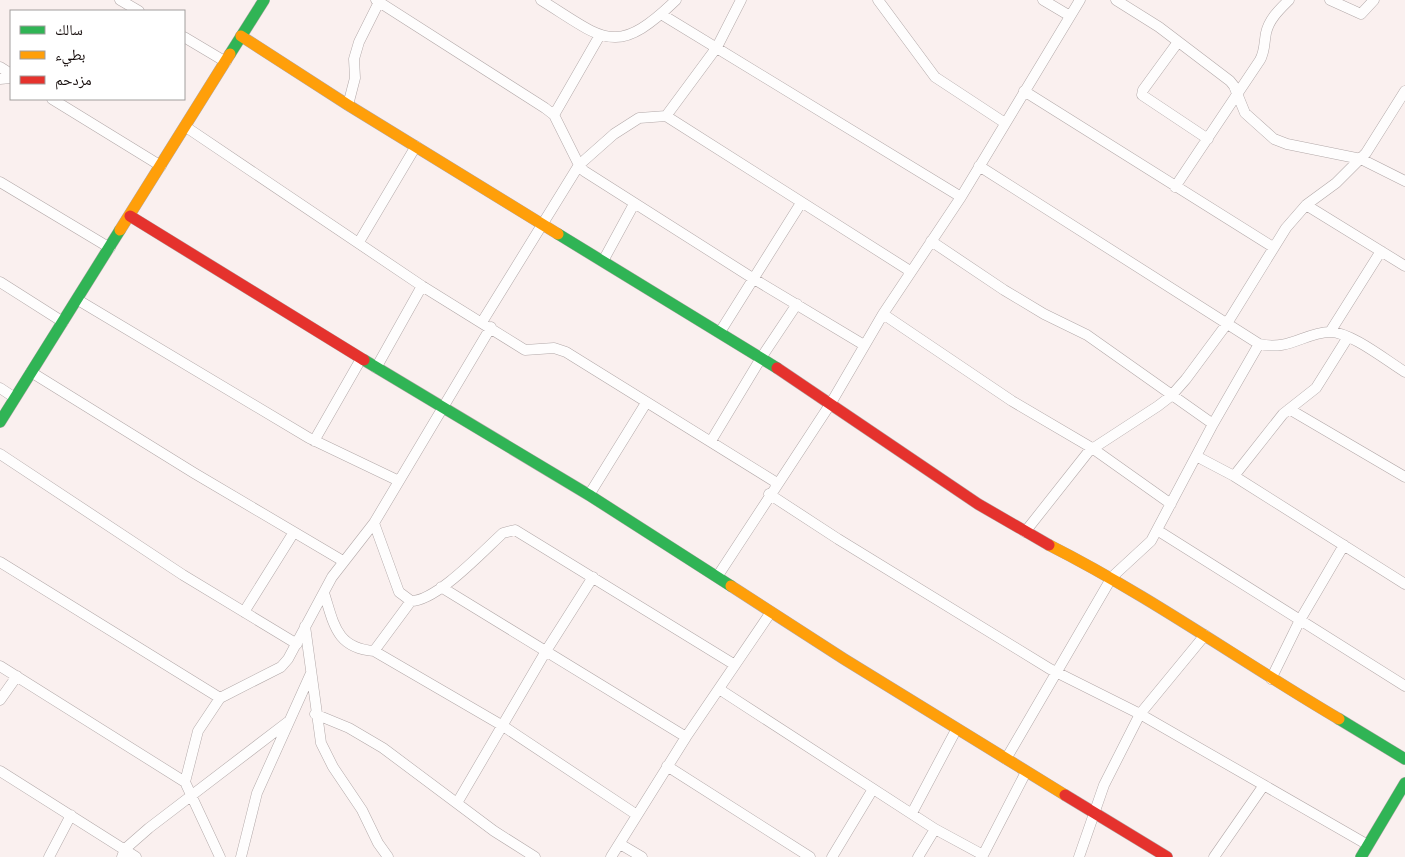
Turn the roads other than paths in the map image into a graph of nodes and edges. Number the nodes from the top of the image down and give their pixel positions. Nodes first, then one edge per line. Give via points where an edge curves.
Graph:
1 (120, 0) edge
2 (264, 0) edge
3 (541, 0) edge
4 (676, 0) edge
5 (741, 0) edge
6 (878, 0) edge
7 (1043, 0) edge
8 (1080, 0) edge
9 (1116, 0) edge
10 (1330, 0) edge
11 (1374, 0) edge
12 (377, 1) edge
13 (1283, 2) edge
14 (137, 10) edge
15 (661, 14) junction
16 (1070, 16) junction
17 (600, 35) junction
18 (241, 36) junction
19 (185, 38) edge
20 (1178, 42) junction
21 (717, 47) junction
22 (226, 62) junction
23 (1024, 91) junction
24 (1237, 94) junction
25 (1404, 94) edge
26 (54, 100) edge
27 (348, 105) junction
28 (554, 115) junction
29 (666, 116) junction
30 (1005, 123) junction
31 (186, 127) junction
32 (1208, 139) junction
33 (416, 146) junction
34 (1361, 158) junction
35 (579, 165) junction
36 (161, 166) junction
37 (979, 166) junction
38 (1405, 181) edge
39 (0, 182) edge
40 (1175, 187) junction
41 (960, 197) junction
42 (801, 203) junction
43 (634, 204) junction
44 (1306, 205) junction
45 (130, 216) junction
46 (543, 224) junction
47 (931, 240) junction
48 (359, 242) junction
49 (1274, 247) junction
50 (110, 248) junction
51 (1381, 251) junction
52 (603, 261) junction
53 (1405, 266) edge
54 (910, 271) junction
55 (754, 279) junction
56 (0, 282) edge
57 (422, 286) junction
58 (78, 300) junction
59 (797, 304) junction
60 (883, 314) junction
61 (64, 322) junction
62 (486, 324) junction
63 (1226, 325) junction
64 (720, 332) junction
65 (1330, 332) junction
66 (1348, 337) junction
67 (1259, 344) junction
68 (864, 345) junction
69 (761, 358) junction
70 (362, 359) junction
71 (376, 368) junction
72 (31, 372) junction
73 (1405, 372) edge
74 (0, 388) edge
75 (1171, 396) junction
76 (16, 398) junction
77 (646, 403) junction
78 (831, 403) junction
79 (444, 407) junction
80 (1289, 409) junction
81 (0, 422) edge
82 (1213, 424) junction
83 (314, 441) junction
84 (711, 441) junction
85 (1092, 448) junction
86 (0, 454) edge
87 (1196, 456) junction
88 (1234, 476) junction
89 (1405, 477) edge
90 (399, 481) junction
91 (776, 483) junction
92 (769, 494) junction
93 (589, 495) junction
94 (1171, 504) junction
95 (374, 524) junction
96 (1157, 530) junction
97 (294, 532) junction
98 (1025, 532) junction
99 (1344, 545) junction
100 (343, 561) junction
101 (0, 562) edge
102 (592, 577) junction
103 (716, 577) junction
104 (1112, 577) junction
105 (1405, 584) edge
106 (441, 587) junction
107 (324, 594) junction
108 (411, 601) junction
109 (244, 612) junction
110 (771, 612) junction
111 (1300, 620) junction
112 (306, 626) junction
113 (1205, 635) junction
114 (297, 644) junction
115 (374, 651) junction
116 (546, 651) junction
117 (735, 665) junction
118 (0, 666) edge
119 (311, 672) junction
120 (1057, 673) junction
121 (17, 676) junction
122 (1271, 678) junction
123 (1405, 686) edge
124 (719, 689) junction
125 (220, 698) junction
126 (0, 700) edge
127 (315, 714) junction
128 (1140, 714) junction
129 (289, 721) junction
130 (502, 726) junction
131 (956, 730) junction
132 (686, 736) junction
133 (1006, 759) junction
134 (1405, 759) edge
135 (668, 766) junction
136 (0, 771) edge
137 (1026, 772) junction
138 (186, 782) junction
139 (1405, 783) edge
140 (1264, 785) junction
141 (873, 789) junction
142 (192, 795) junction
143 (457, 803) junction
144 (912, 813) junction
145 (1095, 813) junction
146 (71, 815) junction
147 (637, 815) junction
148 (935, 829) junction
149 (620, 844) junction
150 (1368, 845) junction
151 (124, 853) edge
152 (982, 856) edge
153 (49, 857) edge
154 (136, 857) edge
155 (220, 857) edge
156 (240, 857) edge
157 (388, 857) edge
158 (535, 857) edge
159 (611, 857) edge
160 (642, 857) edge
161 (810, 857) edge
162 (832, 857) edge
163 (918, 857) edge
164 (1079, 857) edge
165 (1167, 857) edge
166 (1214, 857) edge
167 (1361, 857) edge

1 - 14 street
2 - 18 street
3 - 17 street
4 - 15 street
5 - 21 street
6 - 30 street via 935,77
7 - 16 street
8 - 16 street
9 - 20 street
10 - 11 street via 1361,14
12 - 27 street via 354,59 355,78
12 - 28 street
13 - 24 street via 1268,26 1263,55
15 - 17 street via 631,35 614,38
15 - 21 street
16 - 23 street
17 - 28 street
18 - 22 street
18 - 27 street
19 - 22 street
20 - 24 street via 1230,81
20 - 32 street via 1142,94
21 - 29 street
21 - 41 street
22 - 31 street
23 - 30 street
23 - 40 street
24 - 32 street
24 - 34 street via 1245,113 1274,139
25 - 34 street
26 - 36 street
27 - 33 street
28 - 35 street
29 - 35 street via 639,118 614,134
29 - 42 street
30 - 37 street
31 - 36 street
31 - 48 street
32 - 40 street
33 - 46 street
33 - 48 street
34 - 38 street
34 - 44 street via 1336,183
35 - 43 street
35 - 46 street
36 - 45 street
37 - 41 street
37 - 63 street
39 - 50 street
40 - 49 street
41 - 47 street
42 - 54 street
42 - 55 street
43 - 52 street
43 - 55 street
44 - 49 street
44 - 51 street
45 - 50 street
45 - 70 street
46 - 52 street
46 - 62 street
47 - 54 street
47 - 75 street via 1004,290 1086,335
48 - 57 street
49 - 63 street
50 - 58 street
51 - 53 street
51 - 65 street
52 - 64 street
54 - 60 street
55 - 59 street
55 - 64 street
56 - 61 street
57 - 62 street
57 - 71 street
58 - 61 street
58 - 83 street
59 - 68 street
59 - 69 street
60 - 68 street
60 - 85 street via 1012,401
61 - 72 street
62 - 77 street via 525,350 554,348 566,352
62 - 79 street
63 - 67 street
63 - 75 street
64 - 69 street
65 - 66 street
65 - 67 street via 1283,346
66 - 73 street
66 - 80 street via 1316,388
67 - 82 street
68 - 78 street
69 - 78 street
69 - 84 street
70 - 71 street
70 - 83 street
71 - 79 street
72 - 76 street
72 - 97 street
74 - 76 street
75 - 82 street
75 - 85 street
76 - 81 street
77 - 84 street
77 - 93 street
78 - 91 street
78 - 98 street via 978,504
79 - 90 street
79 - 93 street
80 - 88 street
80 - 89 street
82 - 87 street
83 - 90 street
84 - 91 street
85 - 94 street
85 - 98 street
86 - 109 street
87 - 88 street
87 - 94 street
88 - 99 street
90 - 95 street
91 - 92 street
92 - 103 street
92 - 120 street via 838,540
93 - 103 street
94 - 96 street
95 - 100 street
95 - 108 street via 399,592
96 - 104 street via 1146,547
96 - 111 street
97 - 100 street
97 - 109 street
98 - 104 street
99 - 105 street
99 - 111 street
100 - 107 street
101 - 125 street
102 - 106 street via 519,532 510,530
102 - 116 street
102 - 117 street
103 - 110 street
104 - 113 street
104 - 120 street
106 - 108 street via 423,600
106 - 116 street
107 - 112 street
107 - 115 street via 336,630 343,640 352,646
108 - 115 street
109 - 114 street
110 - 117 street
110 - 131 street
111 - 122 street
111 - 123 street
112 - 114 street
112 - 119 street
113 - 122 street
113 - 128 street
114 - 125 street via 281,667
115 - 130 street
116 - 130 street
116 - 132 street
117 - 124 street
118 - 121 street
119 - 127 street
119 - 129 street
120 - 128 street
120 - 133 street
121 - 126 street
121 - 138 street
122 - 134 street
124 - 132 street
124 - 141 street
125 - 138 street via 198,731
127 - 143 street via 349,728 383,748
127 - 157 street via 321,743 333,767
128 - 140 street
128 - 145 street via 1104,785
129 - 142 street
129 - 156 street via 257,793
130 - 143 street
130 - 147 street
131 - 133 street
131 - 144 street
132 - 135 street
133 - 137 street
135 - 147 street
135 - 161 street
136 - 146 street
137 - 145 street
137 - 152 street
138 - 142 street
139 - 150 street
140 - 150 street
140 - 166 street
141 - 144 street
141 - 162 street
142 - 151 street
142 - 155 street
143 - 158 street
144 - 148 street
145 - 164 street
145 - 165 street
146 - 151 street
146 - 153 street
147 - 149 street
148 - 152 street
148 - 163 street
149 - 159 street
149 - 160 street
150 - 167 street
151 - 154 street

